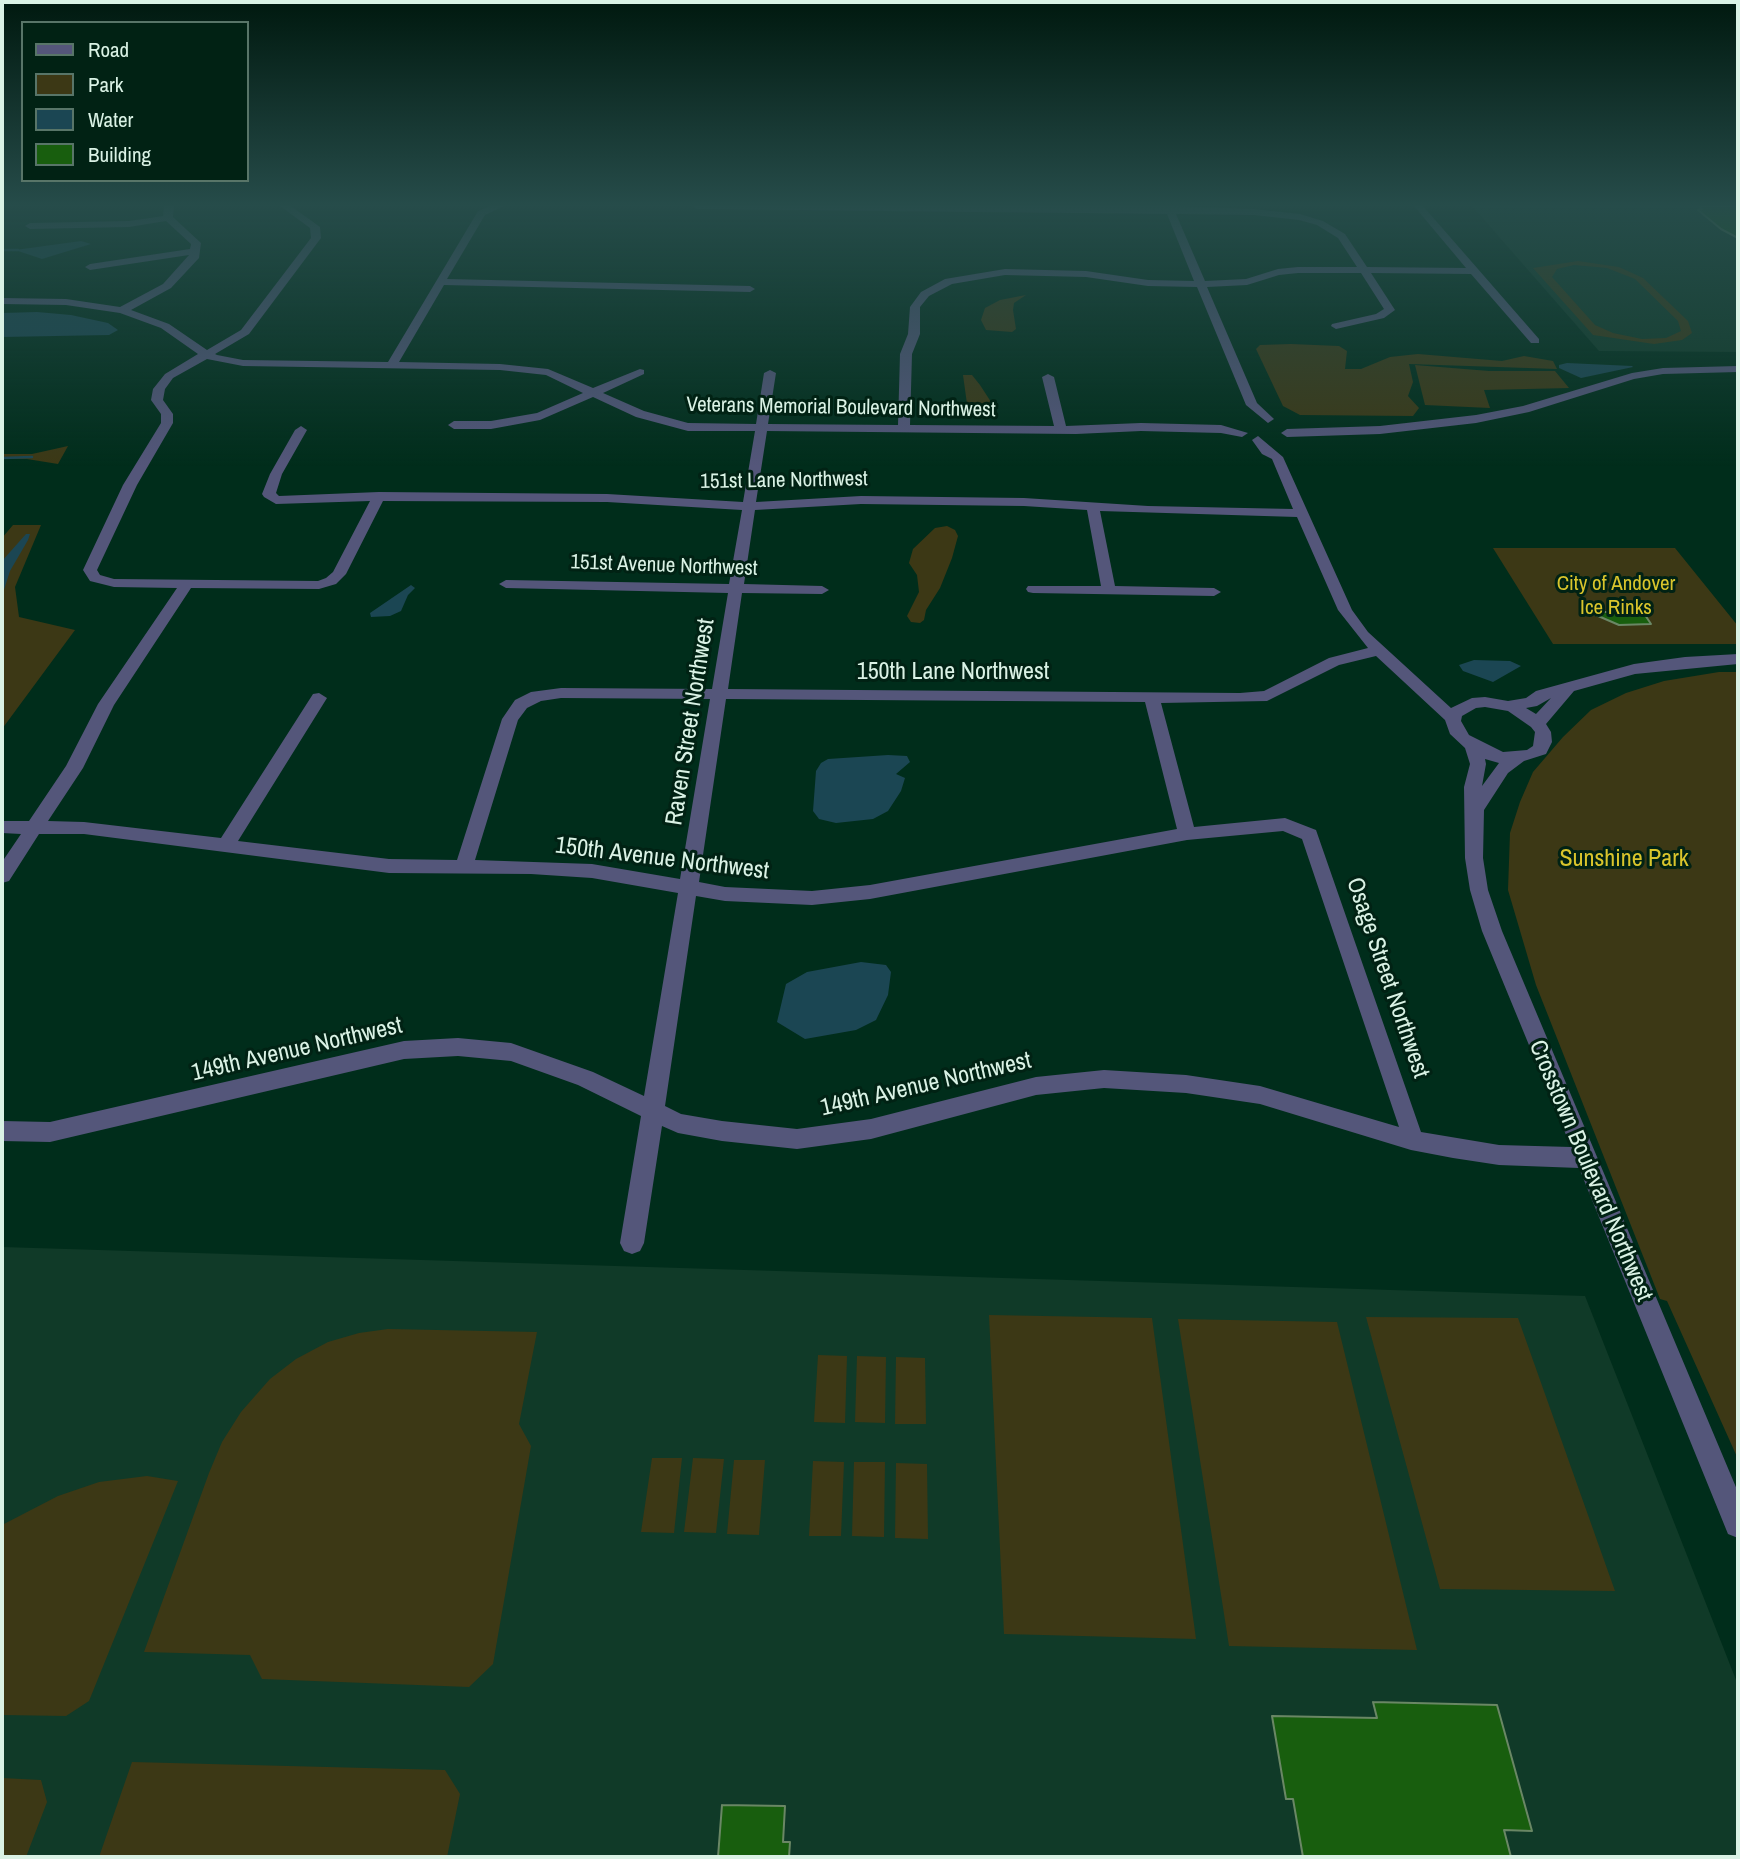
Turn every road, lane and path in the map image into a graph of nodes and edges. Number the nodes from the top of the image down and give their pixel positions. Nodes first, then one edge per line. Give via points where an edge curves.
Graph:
1 (154, 293) edge
2 (273, 293) edge
3 (434, 293) edge
4 (919, 293) edge
5 (1205, 293) edge
6 (1379, 293) edge
7 (1494, 293) edge
8 (925, 294) joint
9 (2, 301) edge
10 (122, 310) junction
11 (1336, 326) dead end
12 (1535, 341) dead end
13 (206, 354) junction
14 (391, 365) junction
15 (1738, 369) edge
16 (640, 372) dead end
17 (770, 373) dead end
18 (1048, 377) dead end
19 (593, 392) junction
20 (1252, 405) junction
21 (1268, 419) junction
22 (454, 425) dead end
23 (1243, 425) junction
24 (761, 428) junction
25 (904, 428) junction
26 (301, 430) dead end
27 (1060, 430) junction
28 (1283, 432) junction
29 (1258, 440) junction
30 (1277, 457) junction
31 (379, 496) junction
32 (749, 506) junction
33 (1093, 507) junction
34 (1302, 513) junction
35 (506, 584) dead end
36 (186, 585) junction
37 (1033, 589) dead end
38 (737, 590) junction
39 (822, 590) dead end
40 (1109, 590) junction
41 (1214, 592) dead end
42 (1377, 650) junction
43 (1738, 659) edge
44 (1416, 684) junction
45 (1567, 690) junction
46 (719, 695) junction
47 (319, 698) dead end
48 (1152, 698) junction
49 (1472, 703) junction
50 (1508, 706) junction
51 (1454, 719) junction
52 (1536, 723) junction
53 (1474, 747) junction
54 (1518, 758) junction
55 (1475, 810) junction
56 (2, 827) edge
57 (36, 828) junction
58 (1187, 834) junction
59 (1310, 835) joint
60 (226, 845) junction
61 (464, 866) junction
62 (2, 876) edge
63 (689, 888) junction
64 (653, 1112) junction
65 (2, 1131) edge
66 (1411, 1140) junction
67 (1584, 1158) junction
68 (632, 1243) dead end
69 (1738, 1524) edge

1 - 10 street
2 - 13 street via 246,332
3 - 14 street
4 - 8 street
5 - 20 street
6 - 11 street via 1390,310
7 - 12 street
8 - 25 street via 915,307 914,334 906,354
9 - 10 street, Veterans Memorial Boulevard Northwest via 66,302
10 - 13 street, Veterans Memorial Boulevard Northwest via 165,326
13 - 14 street, Veterans Memorial Boulevard Northwest via 243,363
13 - 36 street via 169,376 159,389 157,400 167,414 167,423 106,531 90,570 95,578 114,583
14 - 19 street, Veterans Memorial Boulevard Northwest via 548,372
15 - 28 street via 1632,376 1476,419 1380,430
16 - 19 street
17 - 24 street, Raven Street Northwest
18 - 27 street
19 - 22 street via 525,420
19 - 24 street, Veterans Memorial Boulevard Northwest via 688,427
20 - 21 street
20 - 23 street
21 - 23 street
21 - 28 street
23 - 27 street, Veterans Memorial Boulevard Northwest
23 - 29 street
24 - 25 street, Veterans Memorial Boulevard Northwest
24 - 32 street, Raven Street Northwest
25 - 27 street, Veterans Memorial Boulevard Northwest
26 - 31 street, 151st Lane Northwest via 276,474 269,494 276,500
28 - 29 street
28 - 30 street via 1278,445 1282,452
29 - 30 street
30 - 34 street
31 - 32 street, 151st Lane Northwest via 607,498
31 - 36 street via 331,582
32 - 33 street, 151st Lane Northwest via 861,500
32 - 38 street, Raven Street Northwest
33 - 34 street, 151st Lane Northwest
33 - 40 street
34 - 42 street via 1345,610
35 - 38 street, 151st Avenue Northwest
36 - 57 street via 106,704 74,768
37 - 40 street
38 - 39 street, 151st Avenue Northwest
38 - 46 street, Raven Street Northwest
40 - 41 street
42 - 44 street
42 - 48 street, 150th Lane Northwest via 1334,661 1267,695
43 - 45 street via 1634,669
44 - 49 street
44 - 51 street
45 - 50 street
45 - 52 street
46 - 48 street, 150th Lane Northwest
46 - 61 street, 150th Lane Northwest via 561,693 521,704 510,719
46 - 63 street, Raven Street Northwest
47 - 60 street
48 - 58 street
49 - 50 street
49 - 51 street via 1462,707
50 - 52 street
51 - 53 street via 1456,730
52 - 54 street via 1543,732 1540,750
53 - 54 street
53 - 55 street, Crosstown Boulevard Northwest via 1478,764
54 - 55 street via 1502,769
55 - 67 street, Crosstown Boulevard Northwest via 1474,858 1485,910
56 - 57 street, 150th Avenue Northwest
57 - 60 street, 150th Avenue Northwest via 83,828
57 - 62 street
58 - 59 street, 150th Avenue Northwest via 1285,824
58 - 63 street, 150th Avenue Northwest via 824,897 772,898
59 - 66 street, Osage Street Northwest via 1410,1125
60 - 61 street, 150th Avenue Northwest via 389,866
61 - 63 street, 150th Avenue Northwest via 592,871
63 - 64 street, Raven Street Northwest
64 - 65 street, 149th Avenue Northwest via 585,1078 511,1052 458,1047 404,1050 50,1132
64 - 66 street, 149th Avenue Northwest via 678,1123 797,1139 871,1129 1036,1086 1104,1079 1260,1095
64 - 68 street, Raven Street Northwest
66 - 67 street, 149th Avenue Northwest via 1499,1155
67 - 69 street, Crosstown Boulevard Northwest

